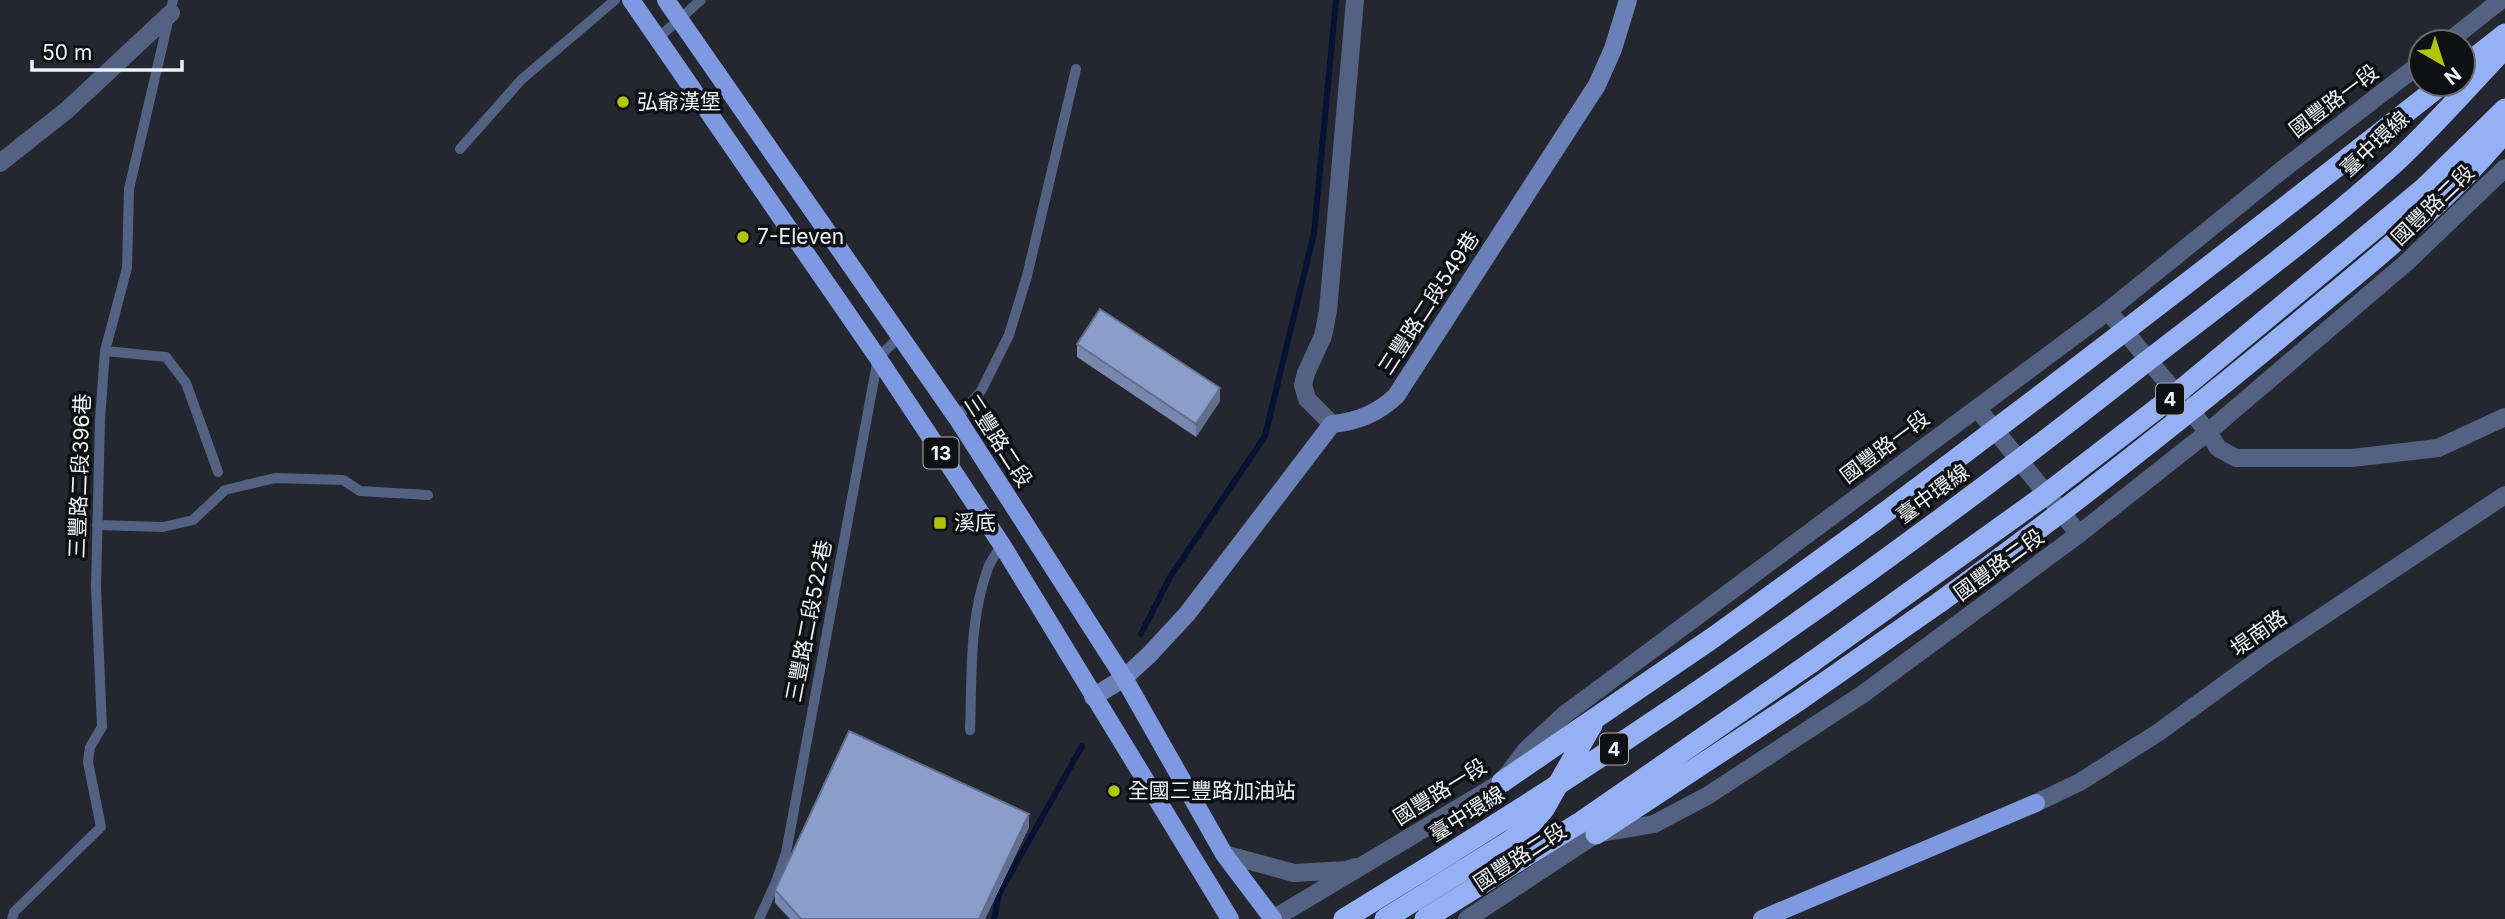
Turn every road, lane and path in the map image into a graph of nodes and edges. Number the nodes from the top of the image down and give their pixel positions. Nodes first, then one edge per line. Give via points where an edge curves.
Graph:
1 (615, 0) edge
2 (631, 0) edge
3 (666, 0) edge
4 (701, 0) edge
5 (1355, 0) edge
6 (1628, 0) edge
7 (2501, 0) edge
8 (172, 6) edge
9 (679, 20) junction
10 (2466, 28) edge
11 (2505, 34) edge
12 (658, 38) junction
13 (2505, 48) edge
14 (2477, 56) edge
15 (1076, 69) dead end
16 (2407, 74) edge
17 (2424, 98) edge
18 (2505, 108) edge
19 (2505, 131) edge
20 (460, 149) dead end
21 (0, 163) edge
22 (2505, 168) edge
23 (2108, 310) junction
24 (901, 335) junction
25 (105, 352) junction
26 (878, 358) junction
27 (1977, 408) junction
28 (2505, 417) edge
29 (957, 418) junction
30 (1332, 424) junction
31 (2208, 432) junction
32 (218, 472) dead end
33 (428, 495) dead end
34 (2505, 495) edge
35 (97, 525) junction
36 (2079, 534) junction
37 (1002, 545) junction
38 (1124, 678) junction
39 (1093, 697) junction
40 (1595, 720) junction
41 (970, 730) dead end
42 (1502, 782) junction
43 (2036, 803) joint
44 (1596, 834) junction
45 (1224, 855) junction
46 (1374, 860) junction
47 (12, 919) edge
48 (758, 919) edge
49 (1230, 919) edge
50 (1273, 919) edge
51 (1344, 919) edge
52 (1385, 919) edge
53 (1425, 919) edge
54 (1468, 919) edge
55 (1762, 919) edge

1 - 20 lane via 521,80
2 - 12 main road, 13
3 - 9 main road, 三豐路二段 / 13
4 - 9 lane
5 - 30 street via 1328,311 1303,385 1307,399
6 - 30 street, 三豐路二段549巷 via 1597,85 1396,396 1369,416
7 - 10 street
8 - 21 street via 67,110
8 - 25 lane, 三豐路二段396巷 via 129,189 127,268
9 - 12 lane
9 - 24 main road, 三豐路二段 / 13
11 - 14 highway
12 - 26 main road, 13
13 - 51 highway, 臺中環線 / 4, bridge via 2401,157 2335,214 2020,461 1729,672
15 - 29 lane via 1009,335 981,391
16 - 23 street, 國豐路一段
17 - 40 highway, bridge via 1875,520
18 - 53 highway, 4, bridge via 2424,188 2176,394 2051,490 1581,822
19 - 44 highway, bridge via 2474,170 2404,235 2190,412 2023,542 1788,708
22 - 31 street, 國豐路二段 via 2407,262
23 - 27 street, 國豐路一段
23 - 31 street
24 - 26 lane
24 - 29 main road, 三豐路二段 / 13
25 - 32 lane via 166,357 186,383
25 - 35 lane, 三豐路二段396巷
26 - 37 main road, 13
26 - 48 lane, 三豐路二段522巷 via 786,853
27 - 36 street
27 - 42 street, 國豐路一段 via 1564,715 1526,750
28 - 31 street via 2438,448 2352,458 2236,458 2218,448
29 - 38 main road, 三豐路二段 / 13
30 - 38 street via 1187,614
31 - 36 street, 國豐路二段
33 - 35 lane via 360,491 343,480 275,478 225,490 193,520 163,527
34 - 43 street, 堤南路 via 2269,652 2159,732 2080,782
35 - 47 lane, 三豐路二段396巷 via 102,727 90,747 88,762 101,827
36 - 44 street, 國豐路二段 via 1863,694 1706,796 1654,824
37 - 39 main road, 13
37 - 41 lane via 988,566 977,611
38 - 39 street
38 - 45 main road, 三豐路二段 / 13
39 - 49 main road, 13
40 - 42 highway
40 - 52 highway via 1531,824
42 - 46 street, 國豐路一段
43 - 55 main road
44 - 54 street, 國豐路二段
45 - 46 street via 1294,873 1347,870
45 - 50 main road, 三豐路二段 / 13
46 - 50 street

